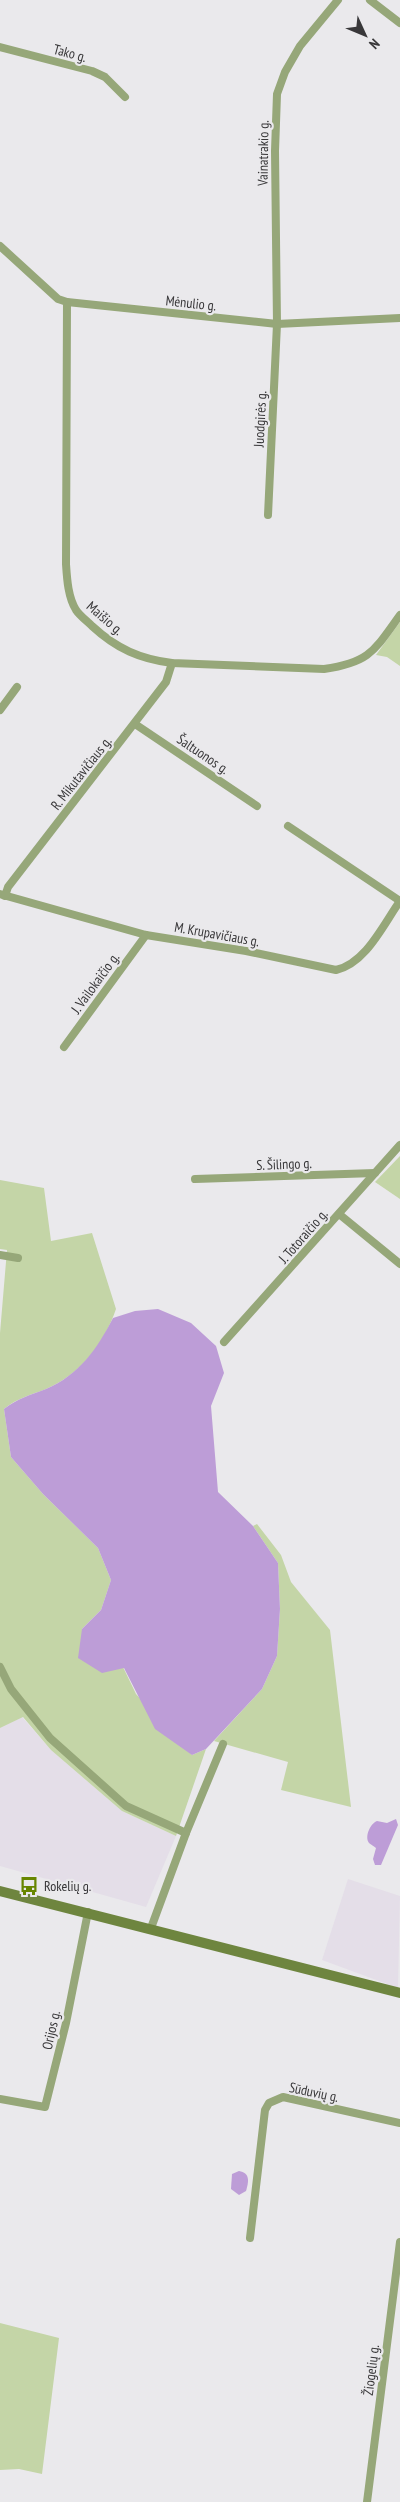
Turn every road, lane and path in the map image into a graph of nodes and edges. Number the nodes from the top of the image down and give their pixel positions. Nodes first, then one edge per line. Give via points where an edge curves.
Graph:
1 (338, 0) edge
2 (370, 0) edge
3 (400, 23) edge
4 (0, 47) edge
5 (126, 97) dead end
6 (0, 246) edge
7 (67, 302) junction
8 (400, 318) edge
9 (278, 324) junction
10 (268, 515) dead end
11 (400, 615) edge
12 (172, 663) junction
13 (18, 687) dead end
14 (0, 710) edge
15 (135, 724) junction
16 (257, 806) dead end
17 (288, 826) dead end
18 (2, 895) edge
19 (400, 901) edge
20 (146, 935) junction
21 (64, 1047) dead end
22 (400, 1145) edge
23 (375, 1173) junction
24 (195, 1179) dead end
25 (338, 1214) junction
26 (0, 1255) edge
27 (18, 1258) dead end
28 (400, 1264) edge
29 (224, 1342) dead end
30 (0, 1666) edge
31 (224, 1744) dead end
32 (186, 1833) junction
33 (0, 1891) edge
34 (88, 1912) junction
35 (151, 1928) junction
36 (400, 1993) edge
37 (0, 2099) edge
38 (400, 2123) edge
39 (250, 2238) dead end
40 (400, 2242) edge
41 (367, 2502) edge

1 - 9 street, Vainatrakio g. via 300,46 277,94
2 - 3 street
4 - 5 street, Tako g. via 92,72 104,77
6 - 7 street, Mėnulio g. via 58,299
7 - 9 street, Mėnulio g.
7 - 12 street, Maišio g. via 68,586 75,609 106,639 130,654
8 - 9 street, Mėnulio g.
9 - 10 street, Juodgirės g.
11 - 12 street, Maišio g. via 372,652 348,665 324,669
12 - 15 street, R. Mikutavičiaus g. via 166,682
13 - 14 street
15 - 16 street, Šaltuonos g.
15 - 18 street, R. Mikutavičiaus g.
17 - 19 street
18 - 20 street, M. Krupavičiaus g.
19 - 20 street, M. Krupavičiaus g. via 365,952 349,967 336,970
20 - 21 street, J. Vailokaičio g.
22 - 23 street, J. Totoraičio g.
23 - 24 street, S. Šilingo g.
23 - 25 street, J. Totoraičio g.
25 - 28 street
25 - 29 street, J. Totoraičio g.
26 - 27 street
30 - 32 street via 11,1689 63,1750 126,1806
31 - 32 street
32 - 35 street
33 - 34 main road
34 - 35 main road
34 - 37 street, Orijos g. via 45,2107
35 - 36 main road
38 - 39 street, Sūduvių g. via 283,2097 269,2103 265,2110
40 - 41 street, Žiogelių g.

